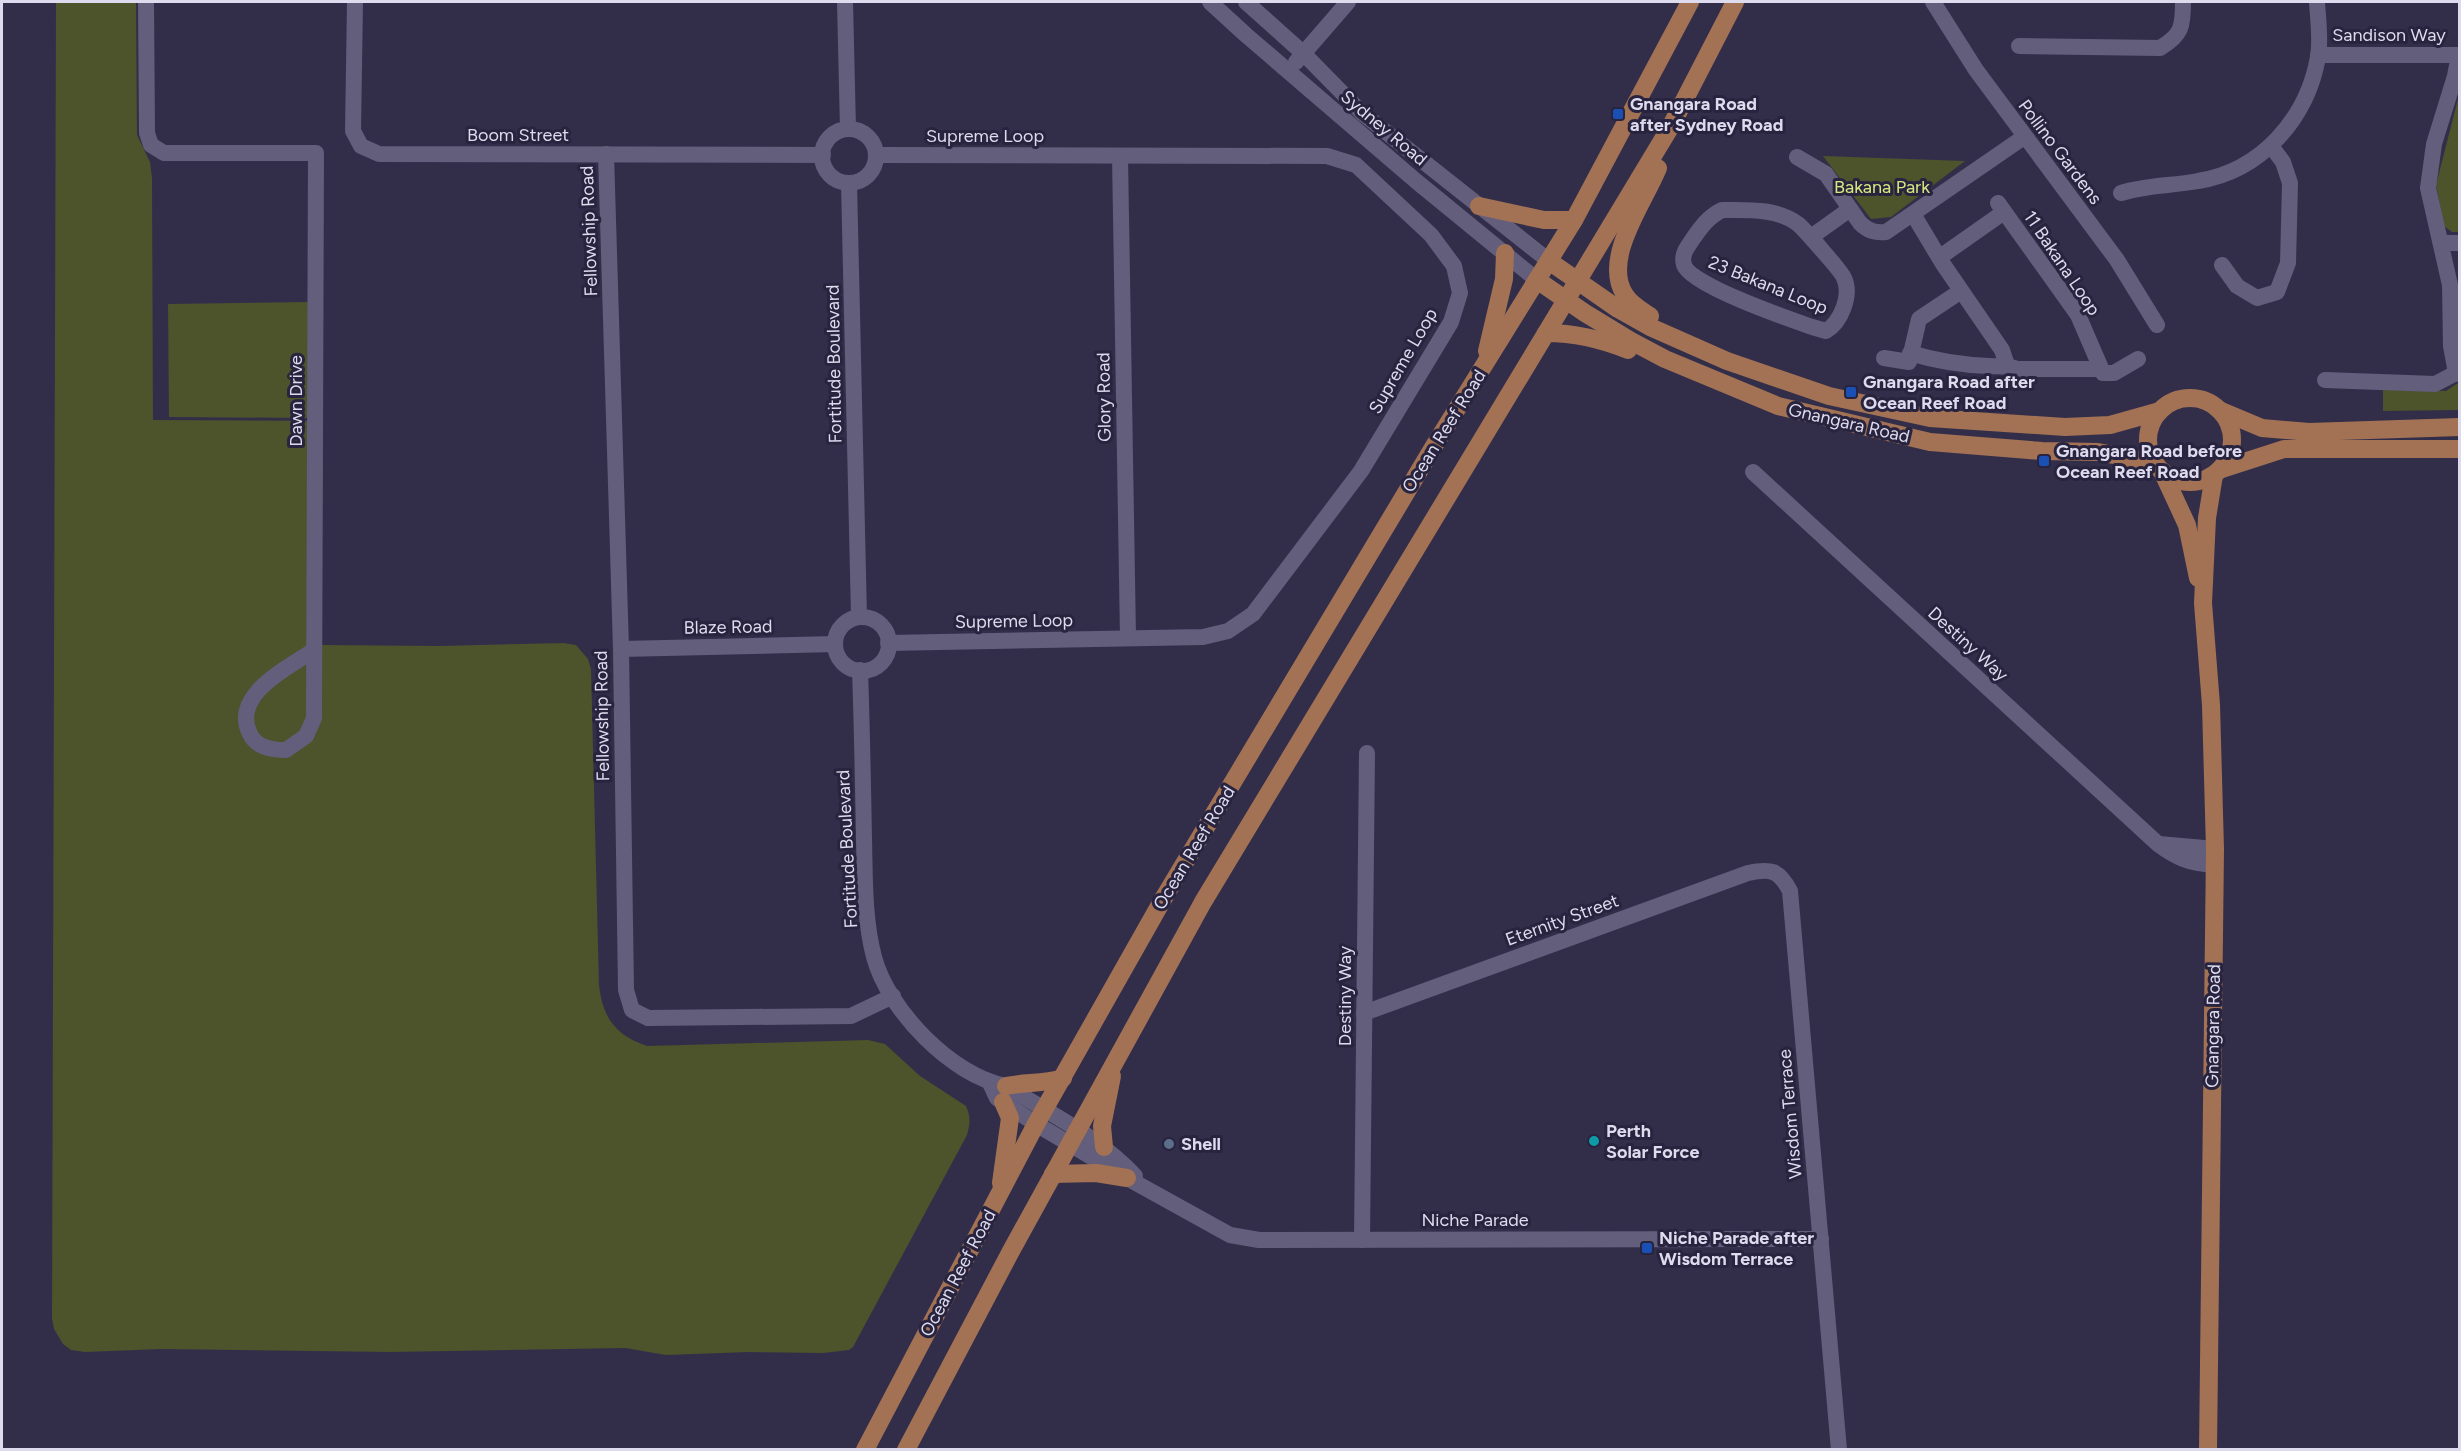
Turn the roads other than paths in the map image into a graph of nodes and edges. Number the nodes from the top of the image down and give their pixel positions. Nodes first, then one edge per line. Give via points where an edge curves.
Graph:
1 (146, 2) edge
2 (355, 2) edge
3 (845, 2) edge
4 (1210, 2) edge
5 (1246, 2) edge
6 (1348, 2) edge
7 (1690, 2) edge
8 (1735, 2) edge
9 (1933, 2) edge
10 (2183, 2) edge
11 (2317, 2) edge
12 (2019, 46) dead end
13 (1304, 54) junction
14 (2318, 55) junction
15 (2459, 55) edge
16 (1288, 71) junction
17 (1671, 126) junction
18 (848, 129) junction
19 (2024, 137) junction
20 (2271, 146) junction
21 (606, 154) junction
22 (823, 154) junction
23 (876, 155) junction
24 (1120, 156) junction
25 (1797, 157) dead end
26 (849, 183) junction
27 (2121, 193) dead end
28 (1479, 206) junction
29 (1850, 209) junction
30 (1913, 214) junction
31 (1574, 220) junction
32 (1811, 237) junction
33 (2441, 243) junction
34 (2460, 243) edge
35 (1505, 253) junction
36 (1940, 258) junction
37 (1549, 261) junction
38 (2222, 266) dead end
39 (1537, 280) junction
40 (1577, 281) junction
41 (1961, 291) junction
42 (1566, 301) junction
43 (2157, 325) dead end
44 (1546, 333) junction
45 (1910, 353) junction
46 (1665, 358) junction
47 (1884, 358) dead end
48 (2138, 359) dead end
49 (1727, 361) junction
50 (2007, 365) junction
51 (2101, 369) junction
52 (1482, 371) junction
53 (2458, 374) edge
54 (2325, 380) dead end
55 (2219, 410) junction
56 (2160, 411) junction
57 (2460, 427) edge
58 (2460, 449) edge
59 (2159, 467) junction
60 (1753, 472) dead end
61 (2217, 472) junction
62 (2203, 603) junction
63 (859, 617) junction
64 (1128, 638) junction
65 (888, 643) junction
66 (835, 644) junction
67 (621, 649) junction
68 (314, 650) junction
69 (860, 670) junction
70 (1367, 753) dead end
71 (2215, 857) junction
72 (1774, 872) joint
73 (892, 996) junction
74 (1364, 1013) junction
75 (1114, 1063) junction
76 (1063, 1078) junction
77 (999, 1090) junction
78 (1040, 1118) junction
79 (1074, 1137) junction
80 (1104, 1147) junction
81 (1053, 1174) junction
82 (1135, 1182) junction
83 (999, 1196) junction
84 (1821, 1239) junction
85 (1362, 1240) junction
86 (865, 1449) edge
87 (906, 1449) edge
88 (1839, 1449) edge
89 (2208, 1449) edge

1 - 68 street, Dawn Drive via 147,133 151,145 164,153 316,153
2 - 21 street, Boom Street via 353,131 361,146 379,154
3 - 18 street
4 - 16 street, Sydney Road
5 - 13 street, Sydney Road
6 - 13 street
7 - 31 main road
8 - 17 main road
9 - 19 street, Pollino Gardens
10 - 12 street via 2183,20 2176,38 2160,48
11 - 14 street
13 - 16 street
13 - 28 street, Sydney Road via 1362,113
14 - 15 street, Sandison Way
14 - 20 street via 2300,107 2289,127
15 - 33 street via 2434,144 2428,188
16 - 35 street, Sydney Road
17 - 40 main road
17 - 49 main road via 1658,170 1630,224 1617,273 1624,294 1634,306
18 - 22 street via 831,136
18 - 23 street via 864,134
19 - 30 street
19 - 43 street, Pollino Gardens via 2117,260
20 - 27 street via 2234,172 2199,181 2140,186
20 - 38 street via 2283,162 2290,183 2288,263 2277,292 2257,298 2237,286
21 - 22 street, Boom Street
21 - 67 street, Fellowship Road
22 - 26 street via 826,170 832,177
23 - 24 street, Supreme Loop
23 - 26 street via 875,164 865,177
24 - 64 street, Glory Road
24 - 64 street, Supreme Loop via 1328,156 1356,165 1431,235 1454,266 1460,293 1451,322 1361,471 1254,614 1228,631 1203,637
25 - 29 street via 1826,174
26 - 63 street, Fortitude Boulevard
28 - 31 main road via 1544,220
28 - 37 street, Sydney Road
29 - 30 street via 1867,230 1876,233 1886,232
29 - 32 street
30 - 36 street
31 - 37 main road
32 - 32 street, 23 Bakana Loop via 1798,224 1780,215 1757,210 1722,210 1704,223 1683,253 1684,266 1694,277 1722,292 1826,331 1839,319 1846,290 1844,278
33 - 34 street
33 - 53 street via 2450,285 2451,346
35 - 39 street, Sydney Road
35 - 52 main road via 1504,279
36 - 41 street
36 - 51 street, 11 Bakana Loop via 2001,208 2078,315
37 - 39 main road, Ocean Reef Road
37 - 40 main road, Gnangara Road
39 - 42 main road, Gnangara Road
39 - 52 main road, Ocean Reef Road
40 - 42 main road, Ocean Reef Road
40 - 49 main road, Gnangara Road via 1650,327
41 - 45 street via 1919,319
41 - 50 street via 2002,350
42 - 44 main road, Ocean Reef Road
42 - 46 main road, Gnangara Road
44 - 46 main road via 1583,336
44 - 75 main road, Ocean Reef Road via 1203,902
45 - 47 street via 1909,363
45 - 50 street via 1935,361
46 - 59 main road, Gnangara Road via 1778,406 1930,442 2098,453
48 - 51 street via 2110,374
49 - 56 main road, Gnangara Road via 1829,396 1930,418 2065,427 2110,425
50 - 51 street via 2017,369
52 - 76 main road, Ocean Reef Road via 1166,894
53 - 54 street via 2435,384
55 - 56 main road via 2196,398 2182,398
55 - 57 main road via 2262,428 2309,432
55 - 61 main road via 2229,427 2232,446
56 - 59 main road via 2149,431 2150,453
58 - 61 main road via 2284,449
59 - 61 main road via 2182,481 2193,482
59 - 62 main road, Gnangara Road via 2187,525
60 - 71 street, Destiny Way via 2158,844
61 - 62 main road, Gnangara Road via 2207,518
62 - 71 main road, Gnangara Road via 2211,705
63 - 65 street via 876,621
63 - 66 street via 843,624
64 - 65 street, Supreme Loop
65 - 69 street via 877,666
66 - 67 street, Blaze Road
66 - 69 street via 844,664
67 - 73 street, Fellowship Road via 626,990 632,1010 648,1018 851,1016
68 - 68 street, Dawn Drive via 314,718 306,736 286,750 256,742 247,721 254,695 264,683
69 - 73 street, Fortitude Boulevard via 866,909 874,959
70 - 74 street, Destiny Way
71 - 89 main road, Gnangara Road
72 - 74 street, Eternity Street via 1748,873
72 - 84 street, Wisdom Terrace via 1783,878 1790,891
73 - 77 street, Fortitude Boulevard via 909,1022 940,1053
74 - 85 street, Destiny Way
75 - 79 main road, Ocean Reef Road
75 - 80 main road via 1102,1126
76 - 77 main road
76 - 78 main road, Ocean Reef Road
77 - 78 street, Fortitude Boulevard
77 - 83 main road via 1010,1118
78 - 79 street, Niche Parade
78 - 83 main road, Ocean Reef Road
79 - 80 street, Niche Parade
79 - 81 main road, Ocean Reef Road
79 - 82 street, Niche Parade
80 - 82 street, Niche Parade
81 - 82 main road via 1096,1173
81 - 87 main road, Ocean Reef Road
82 - 85 street, Niche Parade via 1230,1235 1258,1240
83 - 86 main road, Ocean Reef Road
84 - 85 street, Niche Parade
84 - 88 street, Wisdom Terrace

